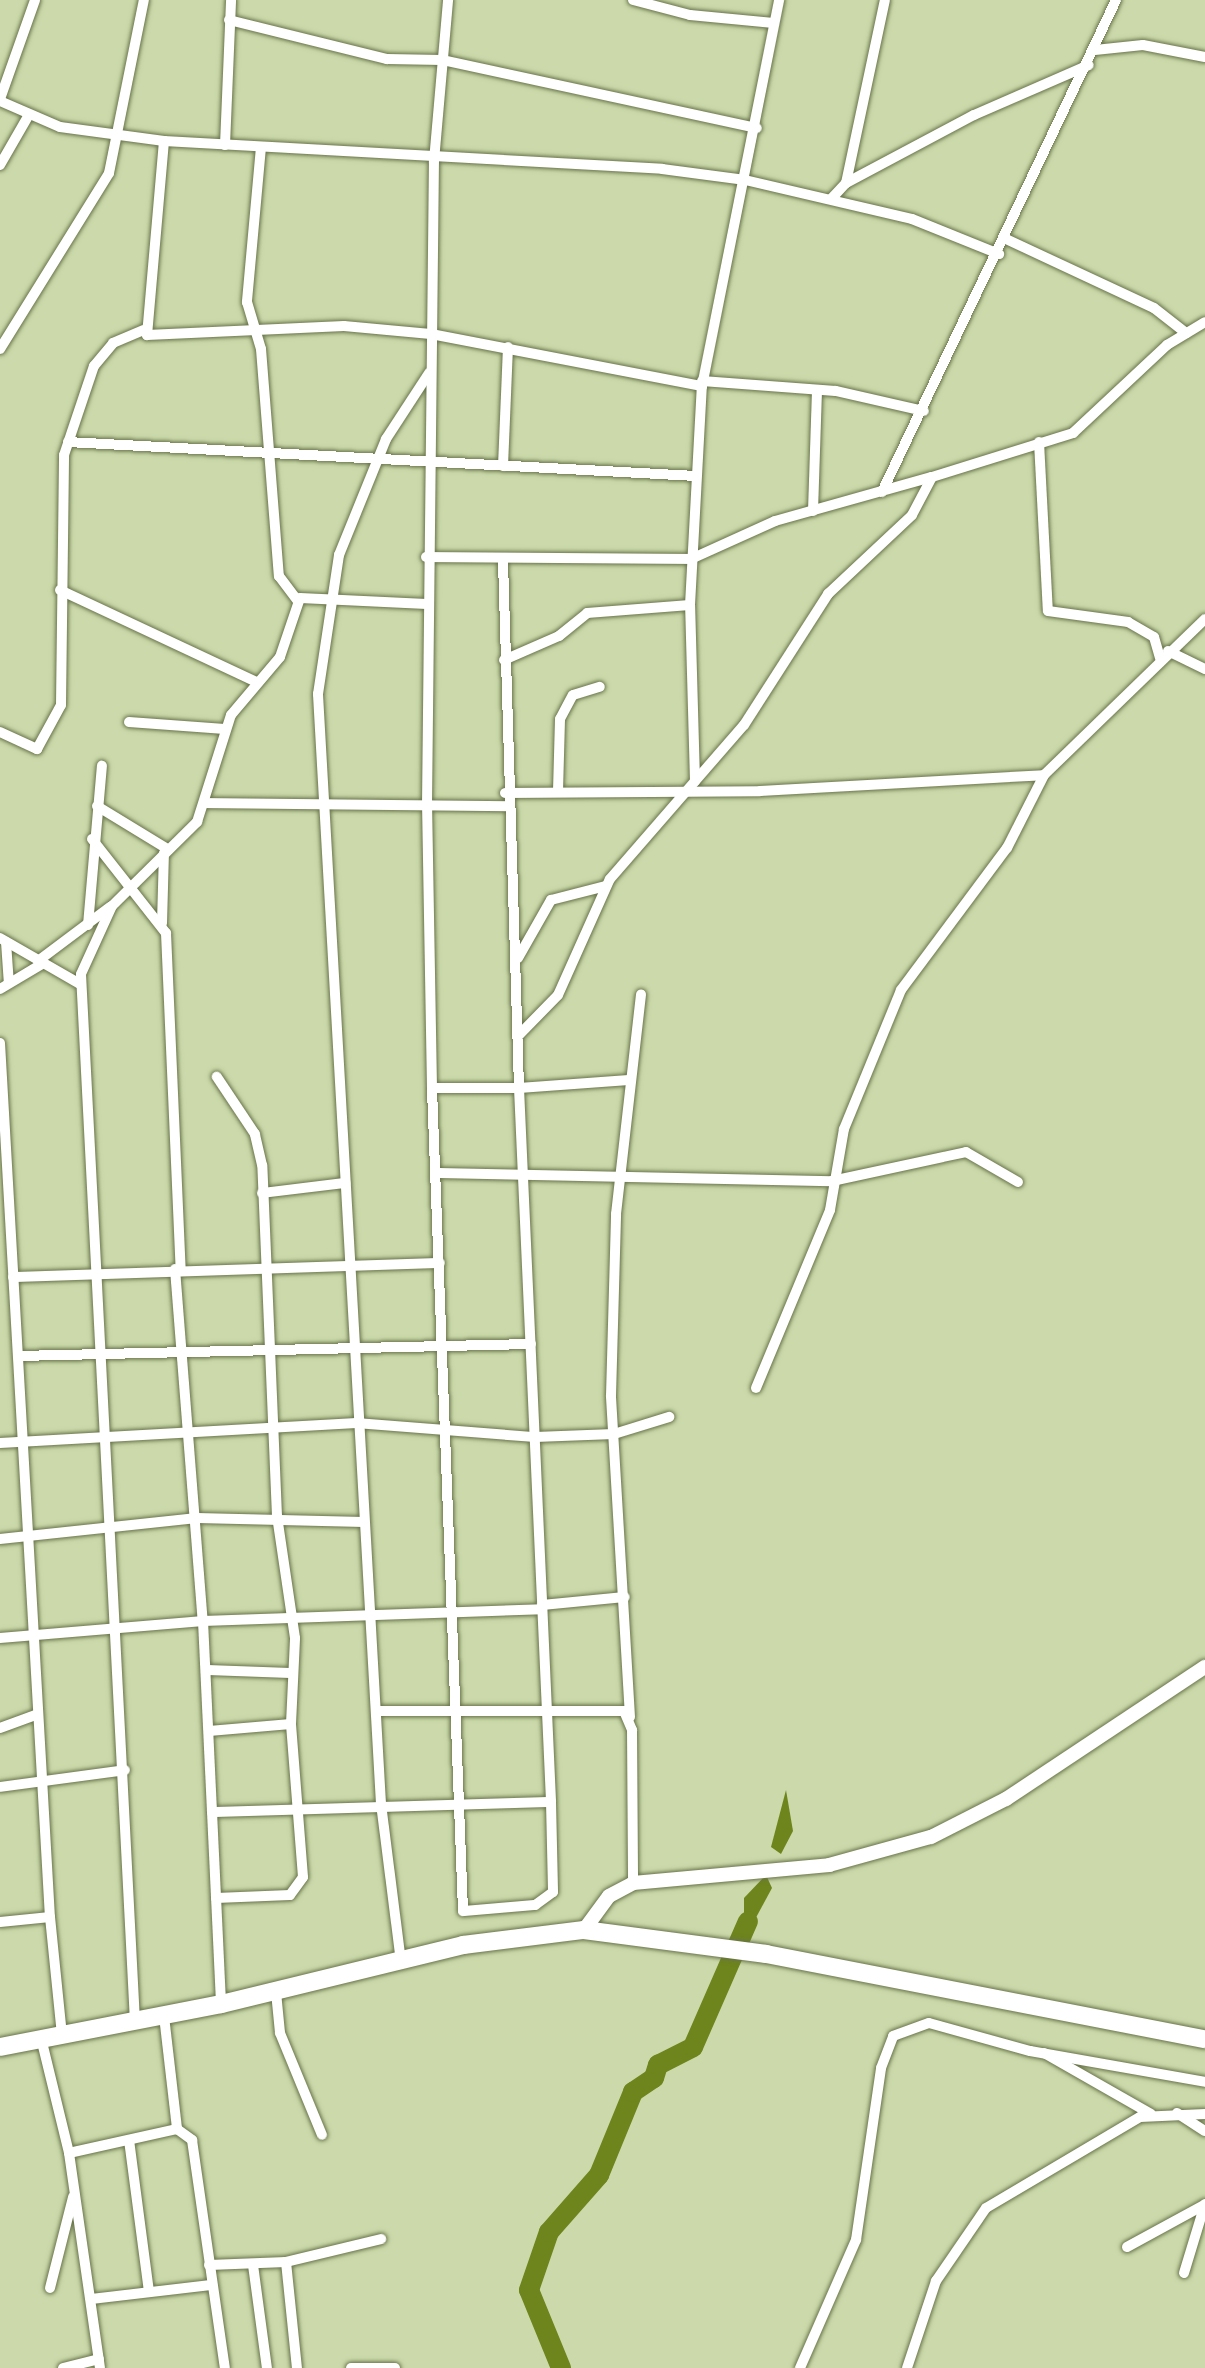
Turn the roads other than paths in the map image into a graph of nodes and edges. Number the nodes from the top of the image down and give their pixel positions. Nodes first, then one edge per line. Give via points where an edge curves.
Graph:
1 (35, 0) edge
2 (144, 0) edge
3 (231, 0) edge
4 (448, 0) edge
5 (633, 0) edge
6 (779, 0) edge
7 (885, 0) edge
8 (1116, 0) edge
9 (229, 20) junction
10 (774, 23) junction
11 (1095, 50) junction
12 (1205, 57) edge
13 (442, 60) junction
14 (1089, 65) junction
15 (0, 100) edge
16 (27, 118) junction
17 (757, 128) junction
18 (119, 135) junction
19 (164, 141) junction
20 (225, 145) junction
21 (261, 147) junction
22 (434, 161) junction
23 (0, 165) edge
24 (745, 180) junction
25 (846, 183) junction
26 (832, 198) junction
27 (1006, 239) junction
28 (999, 254) junction
29 (1205, 322) edge
30 (143, 330) junction
31 (1186, 333) junction
32 (256, 334) junction
33 (431, 334) junction
34 (508, 347) junction
35 (0, 349) edge
36 (430, 371) junction
37 (702, 384) junction
38 (817, 390) junction
39 (924, 411) junction
40 (68, 442) junction
41 (1039, 442) junction
42 (267, 454) junction
43 (377, 458) junction
44 (429, 462) junction
45 (503, 466) junction
46 (695, 476) junction
47 (932, 477) junction
48 (882, 492) junction
49 (813, 511) junction
50 (426, 557) junction
51 (691, 559) junction
52 (503, 561) junction
53 (60, 590) junction
54 (337, 598) junction
55 (298, 601) junction
56 (427, 604) junction
57 (690, 605) junction
58 (1205, 619) edge
59 (1164, 655) junction
60 (504, 660) junction
61 (1205, 669) edge
62 (256, 682) junction
63 (600, 687) dead end
64 (129, 722) dead end
65 (225, 729) junction
66 (0, 732) edge
67 (102, 766) dead end
68 (1044, 775) junction
69 (695, 781) junction
70 (558, 791) junction
71 (505, 793) junction
72 (684, 793) junction
73 (205, 803) junction
74 (427, 805) junction
75 (97, 806) junction
76 (325, 806) junction
77 (506, 806) junction
78 (92, 839) junction
79 (166, 851) junction
80 (606, 886) junction
81 (129, 888) junction
82 (112, 906) junction
83 (162, 923) junction
84 (88, 925) junction
85 (3, 940) edge
86 (518, 960) junction
87 (40, 962) junction
88 (80, 984) junction
89 (3, 988) edge
90 (641, 994) dead end
91 (518, 1036) junction
92 (0, 1043) edge
93 (217, 1077) dead end
94 (629, 1080) junction
95 (432, 1088) junction
96 (519, 1088) junction
97 (2, 1137) edge
98 (525, 1172) junction
99 (439, 1173) junction
100 (620, 1173) junction
101 (832, 1181) junction
102 (1018, 1182) dead end
103 (345, 1183) junction
104 (262, 1193) junction
105 (348, 1262) junction
106 (440, 1263) junction
107 (268, 1266) junction
108 (178, 1270) junction
109 (100, 1271) junction
110 (13, 1277) junction
111 (352, 1343) junction
112 (531, 1344) junction
113 (270, 1345) junction
114 (441, 1347) junction
115 (181, 1351) junction
116 (106, 1354) junction
117 (18, 1356) junction
118 (756, 1388) dead end
119 (669, 1417) dead end
120 (356, 1423) junction
121 (447, 1427) junction
122 (274, 1432) junction
123 (614, 1434) junction
124 (189, 1437) junction
125 (535, 1437) junction
126 (109, 1441) junction
127 (21, 1442) junction
128 (0, 1443) edge
129 (277, 1516) junction
130 (197, 1518) junction
131 (364, 1522) junction
132 (114, 1524) junction
133 (32, 1533) junction
134 (0, 1539) edge
135 (625, 1597) junction
136 (542, 1607) junction
137 (455, 1614) junction
138 (372, 1617) junction
139 (291, 1620) junction
140 (203, 1621) junction
141 (118, 1628) junction
142 (34, 1634) junction
143 (0, 1638) edge
144 (1205, 1667) edge
145 (206, 1670) junction
146 (292, 1673) junction
147 (545, 1710) junction
148 (376, 1711) junction
149 (457, 1713) junction
150 (38, 1714) junction
151 (630, 1717) junction
152 (291, 1724) junction
153 (0, 1728) edge
154 (209, 1731) junction
155 (125, 1770) junction
156 (41, 1777) junction
157 (0, 1787) edge
158 (461, 1800) junction
159 (551, 1802) junction
160 (381, 1804) junction
161 (296, 1806) junction
162 (212, 1812) junction
163 (633, 1883) junction
164 (216, 1898) junction
165 (50, 1917) junction
166 (0, 1922) edge
167 (584, 1930) junction
168 (401, 1962) junction
169 (276, 1992) junction
170 (221, 2004) junction
171 (164, 2016) junction
172 (135, 2022) junction
173 (62, 2035) junction
174 (41, 2038) junction
175 (1205, 2039) edge
176 (0, 2047) edge
177 (1044, 2053) junction
178 (1205, 2082) edge
179 (1175, 2112) junction
180 (1151, 2114) junction
181 (1205, 2114) edge
182 (177, 2129) junction
183 (1205, 2131) edge
184 (322, 2135) dead end
185 (129, 2140) junction
186 (69, 2153) junction
187 (75, 2190) junction
188 (1205, 2204) edge
189 (381, 2239) dead end
190 (1127, 2247) dead end
191 (286, 2262) junction
192 (209, 2265) junction
193 (253, 2265) junction
194 (1184, 2273) dead end
195 (212, 2285) junction
196 (50, 2288) dead end
197 (149, 2292) junction
198 (92, 2299) junction
199 (100, 2364) edge
200 (63, 2368) edge
201 (225, 2368) edge
202 (267, 2368) edge
203 (297, 2368) edge
204 (351, 2368) edge
205 (395, 2368) edge
206 (800, 2368) edge
207 (907, 2368) edge

1 - 15 street
2 - 18 street
3 - 9 street
4 - 13 street
5 - 10 street via 690,15
6 - 10 street
7 - 25 street
8 - 11 street
9 - 13 street via 387,59
9 - 20 street
10 - 17 street
11 - 12 street via 1143,45
11 - 14 street
13 - 17 street
13 - 22 street
14 - 25 street
14 - 27 street
15 - 16 street
16 - 18 street
16 - 23 street
17 - 24 street
18 - 19 street
18 - 35 street via 100,191
19 - 20 street
19 - 30 street
20 - 21 street
21 - 22 street
21 - 32 street via 246,281
22 - 24 street via 662,169
22 - 33 street
24 - 26 street
24 - 37 street
25 - 26 street
26 - 28 street via 912,219
27 - 28 street
27 - 31 street via 1154,308
28 - 39 street
29 - 31 street
30 - 32 street via 151,337
30 - 40 street via 113,343 94,366
31 - 41 street via 1092,420
32 - 33 street via 344,326
32 - 42 street
33 - 34 street
33 - 36 street
34 - 37 street
34 - 45 street
36 - 43 street
36 - 44 street
37 - 38 street
37 - 46 street
38 - 39 street
38 - 49 street
39 - 48 street
40 - 42 street
40 - 53 street
41 - 47 street
41 - 59 street via 1048,611 1128,622 1154,637
42 - 43 street
42 - 55 street via 279,576
43 - 44 street
43 - 54 street via 363,510 339,555
44 - 45 street
44 - 50 street
45 - 46 street
46 - 51 street
47 - 48 street
47 - 69 street via 912,515 816,609 744,725
48 - 49 street
49 - 51 street
50 - 52 street
50 - 56 street
51 - 52 street
51 - 57 street
52 - 60 street
53 - 62 street
53 - 66 street via 64,678 51,731 37,749
54 - 55 street
54 - 56 street
54 - 76 street via 318,694
55 - 62 street via 280,657
56 - 74 street
57 - 60 street via 587,613 559,636
57 - 69 street
58 - 59 street
59 - 61 street
59 - 68 street
60 - 71 street
62 - 65 street
63 - 70 street via 573,695 560,719
64 - 65 street
65 - 73 street
67 - 75 street
68 - 72 street
68 - 101 street via 1007,848 895,1001 844,1129
69 - 72 street
70 - 71 street
70 - 72 street
71 - 77 street
72 - 80 street
73 - 76 street
73 - 79 street via 188,836
74 - 76 street
74 - 77 street
74 - 95 street
75 - 78 street
75 - 79 street
76 - 103 street
77 - 86 street
78 - 81 street
78 - 84 street
79 - 81 street
79 - 83 street
80 - 86 street via 551,900
80 - 91 street via 558,995
81 - 82 street
81 - 83 street
82 - 84 street
82 - 88 street
83 - 108 street via 170,958
84 - 87 street
85 - 87 street
85 - 89 street
86 - 91 street
87 - 88 street
87 - 89 street
88 - 109 street
90 - 94 street
91 - 96 street
92 - 97 street
93 - 104 street via 255,1134
94 - 96 street
94 - 100 street
95 - 96 street
95 - 99 street
96 - 98 street
97 - 110 street
98 - 99 street
98 - 100 street
98 - 112 street
99 - 106 street
100 - 101 street
100 - 123 street
101 - 102 street via 966,1152
101 - 118 street via 830,1210
103 - 104 street
103 - 105 street
104 - 107 street
105 - 106 street
105 - 107 street
105 - 111 street
106 - 114 street
107 - 108 street
107 - 113 street
108 - 109 street
108 - 115 street
109 - 110 street
109 - 116 street
110 - 117 street
111 - 113 street
111 - 114 street
111 - 120 street
112 - 114 street
112 - 125 street
113 - 115 street
113 - 122 street
114 - 121 street
115 - 116 street
115 - 124 street
116 - 117 street
116 - 126 street
117 - 127 street
119 - 123 street
120 - 121 street
120 - 122 street
120 - 131 street
121 - 125 street
121 - 137 street
122 - 124 street
122 - 129 street
123 - 125 street
123 - 135 street
124 - 126 street
124 - 130 street
125 - 136 street
126 - 127 street
126 - 132 street
127 - 128 street
127 - 133 street
129 - 130 street
129 - 131 street
129 - 139 street
130 - 132 street
130 - 140 street
131 - 138 street
132 - 133 street
132 - 141 street
133 - 134 street
133 - 142 street
135 - 136 street
135 - 151 street
136 - 137 street
136 - 147 street
137 - 138 street
137 - 149 street
138 - 139 street
138 - 148 street
139 - 140 street
139 - 146 street
140 - 141 street
140 - 145 street
141 - 142 street
141 - 155 street
142 - 143 street
142 - 150 street
144 - 163 main road via 1006,1799 931,1837 829,1865
145 - 146 street
145 - 154 street
146 - 152 street
147 - 149 street
147 - 151 street
147 - 159 street
148 - 149 street
148 - 160 street
149 - 158 street
150 - 153 street
150 - 156 street
151 - 163 street
152 - 154 street
152 - 161 street
154 - 162 street
155 - 156 street
155 - 172 street
156 - 157 street
156 - 165 street
158 - 159 street
158 - 159 street via 463,1911 535,1905 553,1892
158 - 160 street
160 - 161 street
160 - 168 street
161 - 162 street
161 - 164 street via 303,1877 297,1893
162 - 164 street
163 - 167 main road via 609,1896
164 - 170 street
165 - 166 street
165 - 173 street
167 - 168 highway via 463,1945
167 - 175 highway via 766,1954
168 - 169 highway
169 - 170 highway
169 - 184 street via 280,2033
170 - 171 highway
171 - 172 highway
171 - 182 street
172 - 173 highway
173 - 174 highway
174 - 176 highway
174 - 186 street
177 - 178 street
177 - 180 street
177 - 206 street via 929,2023 893,2036 881,2068 856,2240
179 - 180 street
179 - 181 street
179 - 183 street
180 - 207 street via 975,2219 936,2281
182 - 185 street
182 - 192 street via 196,2152
185 - 186 street
185 - 197 street
186 - 187 street
187 - 196 street
187 - 198 street
188 - 190 street
188 - 194 street
189 - 191 street
191 - 193 street
191 - 203 street
192 - 193 street
192 - 195 street
193 - 202 street
195 - 197 street
195 - 201 street
197 - 198 street
198 - 199 street
199 - 200 street
204 - 205 street

